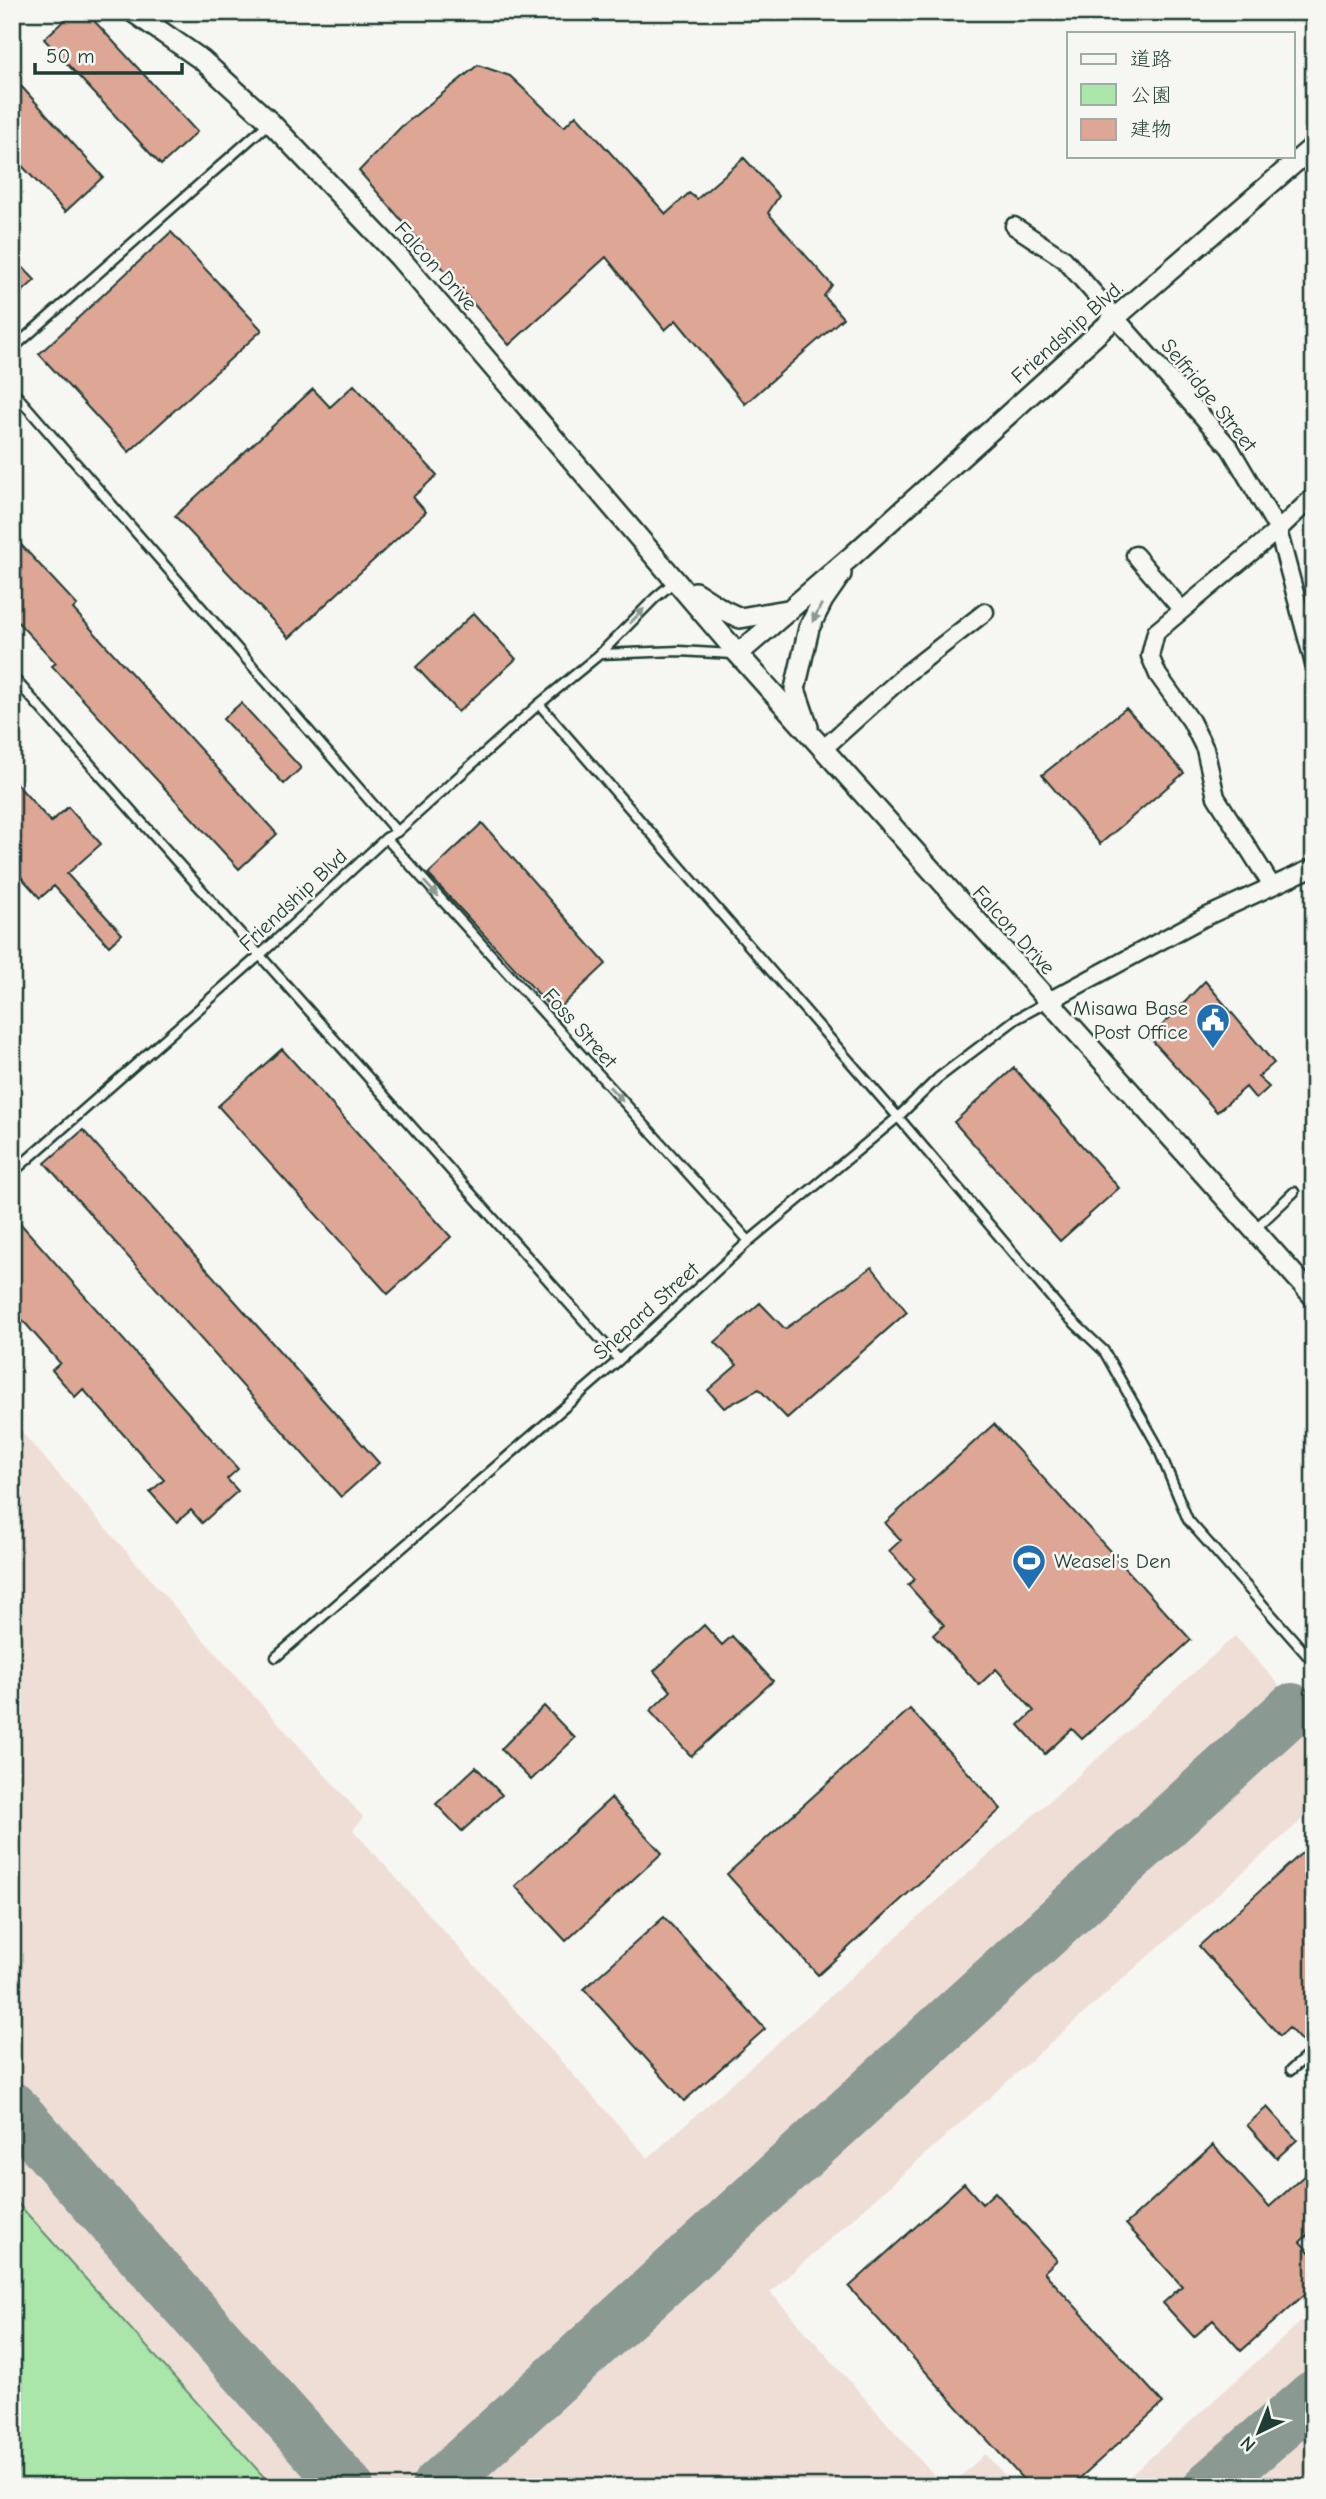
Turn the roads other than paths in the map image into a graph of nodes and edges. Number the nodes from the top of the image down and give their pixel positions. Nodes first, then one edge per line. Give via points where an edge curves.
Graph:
1 (133, 12) edge
2 (270, 122) junction
3 (1314, 146) edge
4 (1014, 226) dead end
5 (1116, 317) junction
6 (12, 349) edge
7 (12, 390) edge
8 (1314, 496) edge
9 (1278, 530) junction
10 (853, 555) junction
11 (1135, 555) dead end
12 (677, 580) junction
13 (787, 610) junction
14 (1182, 610) junction
15 (985, 612) dead end
16 (600, 654) junction
17 (738, 654) junction
18 (1314, 664) edge
19 (12, 676) edge
20 (539, 704) junction
21 (817, 743) junction
22 (397, 832) junction
23 (386, 838) junction
24 (1314, 867) edge
25 (1272, 886) junction
26 (260, 955) junction
27 (1047, 1002) junction
28 (898, 1116) junction
29 (12, 1173) edge
30 (1294, 1192) dead end
31 (1254, 1230) junction
32 (749, 1241) junction
33 (1314, 1297) edge
34 (618, 1360) junction
35 (276, 1657) dead end
36 (1314, 1663) edge
37 (1314, 2050) edge
38 (1291, 2070) dead end

1 - 2 street, Falcon Drive via 202,60
2 - 6 lane
2 - 12 street, Falcon Drive via 399,257
3 - 5 street, Friendship Blvd.
4 - 5 street, Selfridge Street via 1064,259
5 - 9 street, Selfridge Street via 1230,448
5 - 10 street, Friendship Blvd.
7 - 22 lane
8 - 9 street
9 - 14 street
9 - 18 street, Selfridge Street
10 - 13 street, Friendship Blvd.
10 -> 21 street, Friendship Blvd. via 809,628 794,689
11 - 14 street
12 - 13 street via 740,618
16 -> 12 lane, Friendship Blvd
12 - 17 street, Falcon Drive
13 - 17 street, Friendship Blvd.
14 - 25 street via 1156,632 1150,656 1200,739 1216,797
15 - 21 street
16 - 17 lane
16 - 20 lane, Friendship Blvd
17 - 21 street, Falcon Drive
19 - 26 lane
20 - 22 lane, Friendship Blvd
20 - 28 lane
21 - 27 street, Falcon Drive
22 - 23 lane, Friendship Blvd
23 - 26 lane, Friendship Blvd
23 -> 32 lane, Foss Street
24 - 25 street
25 - 27 street
26 - 29 lane, Friendship Blvd
26 - 34 lane
27 - 28 lane, Shepard Street via 1016,1019 938,1078
27 - 31 street, Falcon Drive
28 - 32 lane, Shepard Street
28 - 36 lane via 1065,1314 1104,1351 1156,1443 1188,1520
30 - 31 lane
31 - 33 street, Falcon Drive
32 - 34 lane, Shepard Street
34 - 35 lane, Shepard Street
37 - 38 lane

